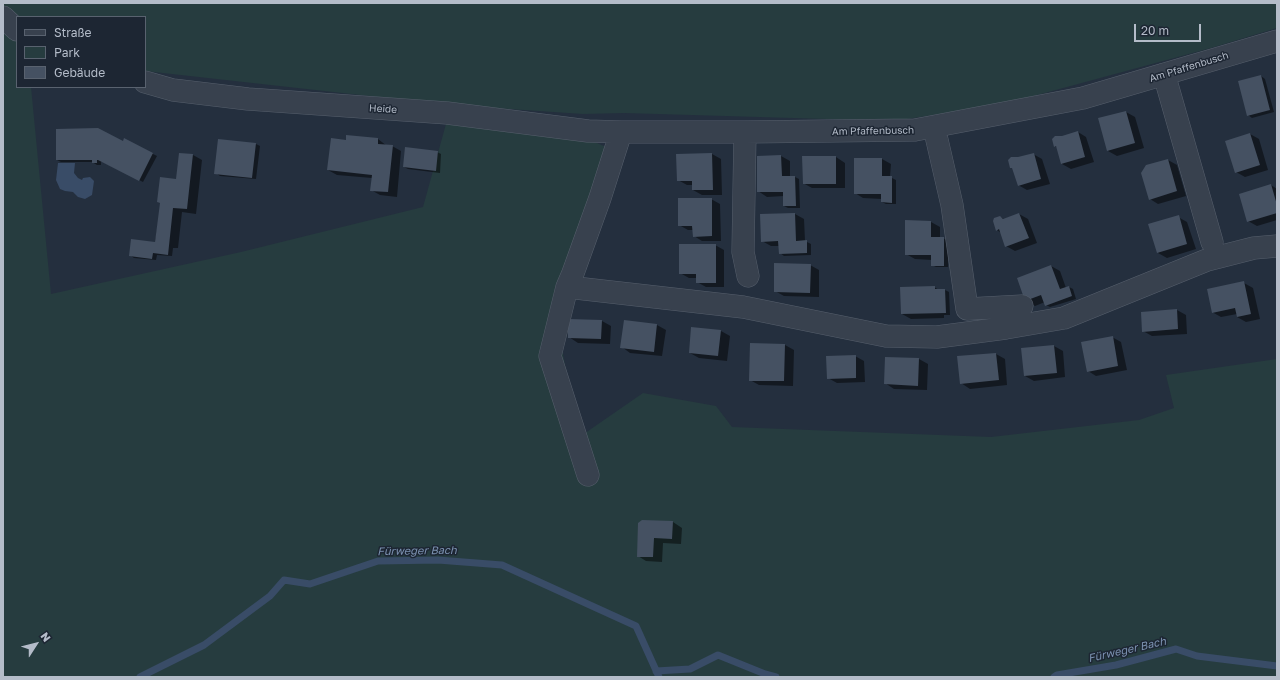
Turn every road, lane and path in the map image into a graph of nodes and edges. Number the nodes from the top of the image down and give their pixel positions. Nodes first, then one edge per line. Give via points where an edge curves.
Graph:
1 (3, 18) edge
2 (16, 29) edge
3 (1277, 41) edge
4 (1164, 74) junction
5 (146, 82) edge
6 (934, 127) junction
7 (621, 132) junction
8 (745, 132) junction
9 (1212, 242) dead end
10 (1277, 246) edge
11 (748, 276) dead end
12 (567, 287) junction
13 (1022, 306) dead end
14 (588, 475) dead end

1 - 2 street
3 - 4 street, Am Pfaffenbusch
4 - 6 street, Am Pfaffenbusch via 1082,98
4 - 9 street
5 - 7 street, Heide via 173,90 248,99 447,113 588,131
6 - 8 street, Am Pfaffenbusch via 915,130
6 - 13 street via 952,205 967,309
7 - 8 street, Am Pfaffenbusch
7 - 12 street
8 - 11 street via 743,252
10 - 12 street via 1254,248 1207,260 1064,318 937,337 886,336 743,307
12 - 14 street via 550,356

